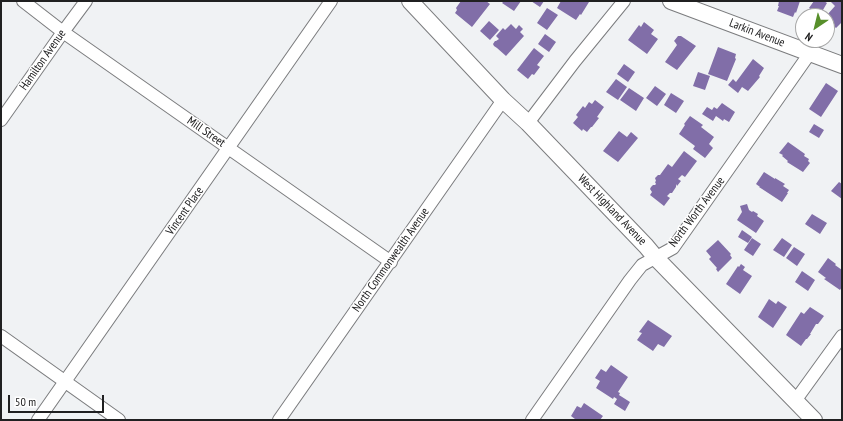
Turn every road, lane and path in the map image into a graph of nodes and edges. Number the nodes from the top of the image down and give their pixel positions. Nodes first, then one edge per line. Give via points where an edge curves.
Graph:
1 (23, 1) edge
2 (86, 1) edge
3 (332, 1) edge
4 (410, 1) edge
5 (624, 1) edge
6 (672, 1) edge
7 (63, 32) junction
8 (810, 53) junction
9 (840, 61) edge
10 (504, 100) junction
11 (1, 120) edge
12 (528, 123) junction
13 (229, 148) junction
14 (656, 258) junction
15 (390, 262) junction
16 (1, 336) edge
17 (842, 336) edge
18 (65, 382) junction
19 (795, 401) junction
20 (38, 420) edge
21 (119, 420) edge
22 (278, 420) edge
23 (532, 420) edge
24 (814, 420) edge

1 - 7 street, Mill Street
2 - 7 street, Hamilton Avenue
3 - 13 street, Vincent Place
4 - 10 main road, West Highland Avenue
5 - 12 street
6 - 8 main road, Larkin Avenue
7 - 11 street, Hamilton Avenue
7 - 13 street, Mill Street
8 - 9 main road, Larkin Avenue
8 - 14 street, North Worth Avenue via 673,248
10 - 12 main road, West Highland Avenue
10 - 15 street, North Commonwealth Avenue
12 - 14 main road, West Highland Avenue
13 - 15 street, Mill Street
13 - 18 street, Vincent Place
14 - 19 main road, West Highland Avenue
14 - 23 street, North Worth Avenue via 642,266 630,280
15 - 22 street, North Commonwealth Avenue
16 - 18 street
17 - 19 street
18 - 20 street, Vincent Place
18 - 21 street
19 - 24 main road, West Highland Avenue

